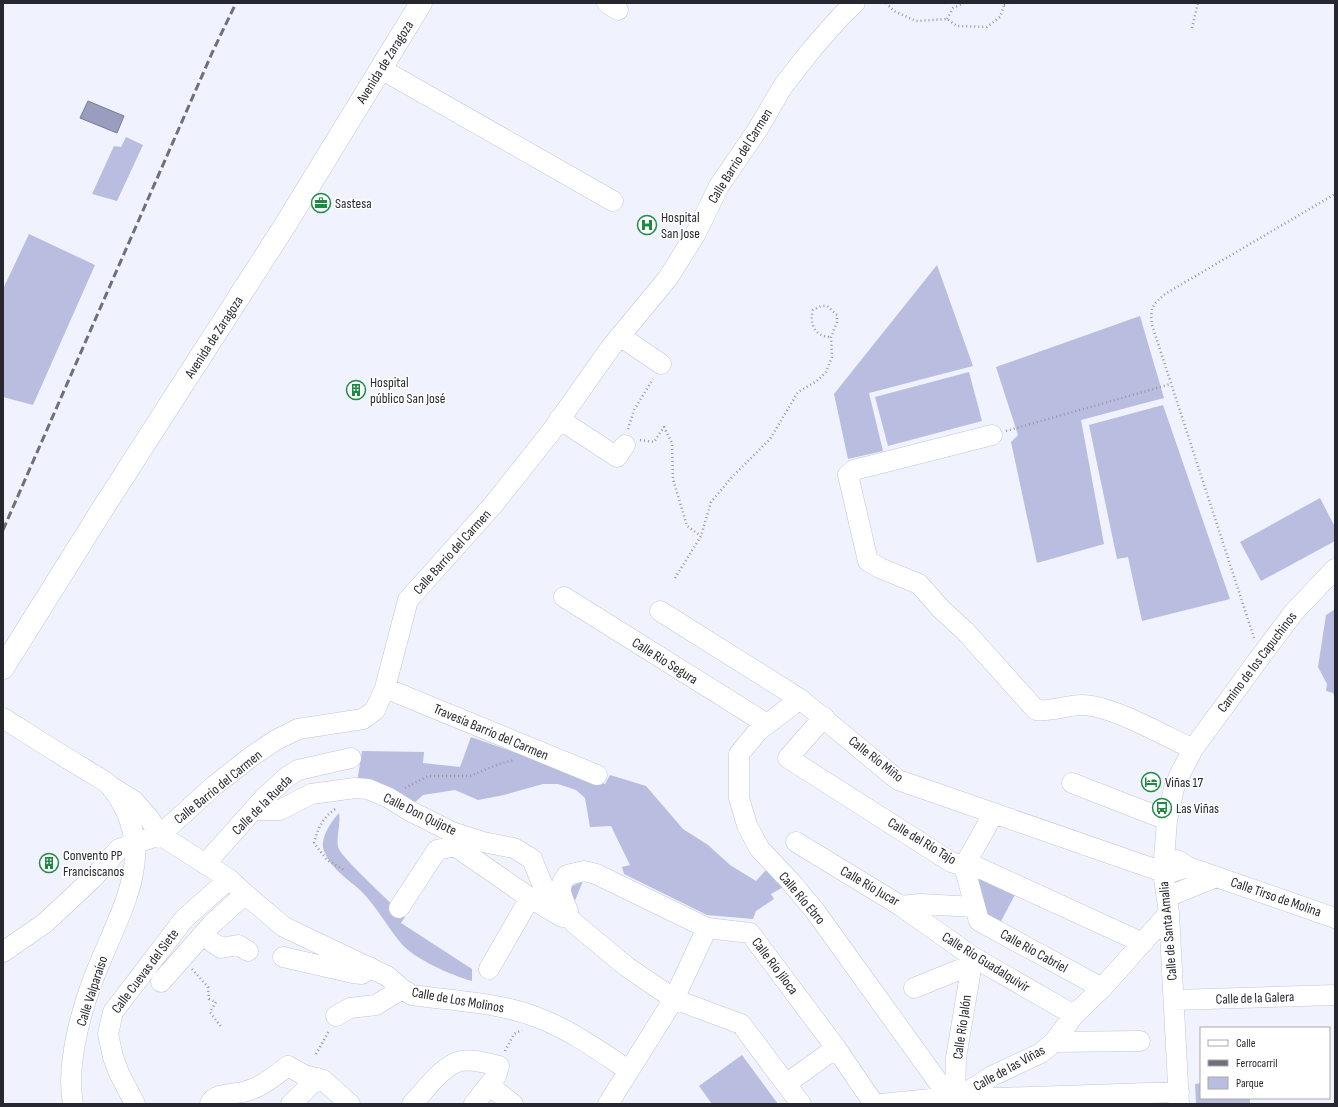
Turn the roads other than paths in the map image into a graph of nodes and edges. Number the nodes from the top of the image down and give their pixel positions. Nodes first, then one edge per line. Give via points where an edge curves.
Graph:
1 (421, 3) edge
2 (855, 3) edge
3 (381, 69) junction
4 (614, 201) dead end
5 (620, 336) junction
6 (661, 364) road end
7 (559, 418) junction
8 (992, 435) road end
9 (625, 446) road end
10 (1335, 569) edge
11 (564, 597) dead end
12 (660, 611) dead end
13 (3, 668) edge
14 (385, 688) junction
15 (800, 699) junction
16 (824, 717) junction
17 (3, 718) edge
18 (767, 724) junction
19 (1190, 755) junction
20 (351, 758) dead end
21 (597, 775) dead end
22 (1072, 784) dead end
23 (110, 786) junction
24 (256, 810) junction
25 (994, 813) junction
26 (1167, 820) junction
27 (160, 835) junction
28 (796, 842) dead end
29 (136, 843) junction
30 (1164, 851) junction
31 (206, 863) junction
32 (104, 864) junction
33 (964, 866) junction
34 (1188, 867) junction
35 (1163, 872) junction
36 (1216, 877) junction
37 (229, 879) junction
38 (132, 882) junction
39 (245, 894) junction
40 (530, 898) junction
41 (1168, 905) junction
42 (901, 906) junction
43 (975, 907) junction
44 (399, 908) dead end
45 (1335, 918) edge
46 (574, 923) junction
47 (707, 928) junction
48 (202, 935) junction
49 (1143, 943) junction
50 (248, 951) dead end
51 (3, 952) edge
52 (283, 957) dead end
53 (972, 961) junction
54 (370, 967) junction
55 (489, 969) dead end
56 (161, 982) dead end
57 (914, 988) dead end
58 (1102, 988) junction
59 (402, 989) junction
60 (1335, 995) edge
61 (674, 998) junction
62 (1174, 1000) junction
63 (1074, 1015) junction
64 (336, 1016) road end
65 (1140, 1041) dead end
66 (1054, 1042) junction
67 (836, 1048) junction
68 (628, 1070) junction
69 (495, 1076) junction
70 (318, 1078) junction
71 (786, 1084) junction
72 (257, 1096) edge
73 (1179, 1098) edge
74 (945, 1099) edge
75 (999, 1101) edge
76 (211, 1102) edge
77 (73, 1104) edge
78 (134, 1104) edge
79 (292, 1104) edge
80 (350, 1104) edge
81 (412, 1104) edge
82 (474, 1104) edge
83 (513, 1104) edge
84 (608, 1104) edge
85 (801, 1104) edge
86 (874, 1104) edge
87 (881, 1104) edge

1 - 3 main road, Avenida de Zaragoza
2 - 5 street, Calle Barrio del Carmen via 812,49 784,86 719,186 683,257
3 - 4 street
3 - 13 main road, Avenida de Zaragoza via 284,227
5 - 6 street
5 - 7 street, Calle Barrio del Carmen
7 - 9 street via 617,457
7 - 14 street, Calle Barrio del Carmen via 551,432 493,505 408,600
8 - 19 street via 854,470 848,475 868,561 919,584 1036,710 1046,712 1082,705 1115,712
10 - 19 street, Camino de los Capuchinos via 1294,612
11 - 18 street, Calle Rio Segura
12 - 15 street, Calle Río Miño
14 - 21 street, Travesía Barrio del Carmen
14 - 27 street, Calle Barrio del Carmen via 375,710 363,719 298,729 276,740 216,785
15 - 16 street, Calle Río Miño
15 - 18 street, Calle Río Ebro
16 - 25 street, Calle Río Miño via 898,780
16 - 33 street, Calle del Río Tajo via 788,758 951,862
17 - 23 street, Calle Valparaíso
18 - 74 street, Calle Río Ebro via 739,754 739,798 747,825 759,848 815,911
19 - 26 street, Calle de Santa Amalia via 1174,788
20 - 24 street, Calle de la Rueda via 298,770 287,776 264,798
22 - 26 street
23 - 27 street, Calle Valparaíso via 134,801
23 - 29 street, Calle Valparaíso via 126,813
24 - 31 street, Calle de la Rueda
24 - 46 street, Calle Don Quijote via 280,810 311,794 355,788 368,789 452,832 514,848 532,859 543,886
25 - 33 street
25 - 35 street, Calle Río Miño
26 - 30 street, Calle de Santa Amalia
27 - 29 street
27 - 31 street, Calle de Los Molinos
28 - 42 street, Calle Río Jucar
29 - 32 street via 119,850
29 - 38 street, Calle Valparaíso
30 - 34 street, Calle Tirso de Molina
30 - 35 street, Calle de Santa Amalia
31 - 37 street, Calle de Los Molinos
32 - 38 street
32 - 51 street via 92,879 45,923
33 - 43 street, Calle Río Cabriel
33 - 49 street, Calle del Río Tajo via 975,866
34 - 35 street
34 - 36 street, Calle Tirso de Molina
35 - 41 street, Calle de Santa Amalia
36 - 41 street, Calle Tirso de Molina
36 - 45 street, Calle Tirso de Molina
37 - 39 street, Calle de Los Molinos
37 - 78 street, Calle Cuevas del Siete via 184,919 113,1012 108,1034 113,1057
38 - 77 street, Calle Valparaíso via 83,1010 71,1070
39 - 48 street
39 - 54 street, Calle de Los Molinos via 284,927
40 - 44 street, Calle Don Quijote via 455,846 437,850
40 - 46 street, Calle Don Quijote
40 - 55 street
41 - 49 street
41 - 62 street, Calle de Santa Amalia
42 - 43 street, Calle Río Jucar via 920,904
42 - 53 street, Calle Río Guadalquivir
43 - 58 street, Calle Río Cabriel via 979,921
46 - 47 street, Calle Río Jiloca via 560,892 561,883 567,875 584,871 596,874
46 - 61 street, Calle Don Quijote via 627,967
47 - 61 street
47 - 67 street, Calle Río Jiloca via 750,933
48 - 50 street via 221,948 238,945
48 - 56 street
49 - 58 street, Calle de las Viñas
52 - 54 street via 353,973 362,974
53 - 57 street
53 - 63 street, Calle Río Guadalquivir
53 - 74 street, Calle Río Jalón via 956,1058
54 - 59 street, Calle de Los Molinos via 387,976
58 - 63 street, Calle de las Viñas
59 - 64 street via 376,1005 350,1008
59 - 68 street, Calle de Los Molinos via 412,995 507,1008 536,1016 576,1036
60 - 62 street, Calle de la Galera
61 - 68 street
61 - 71 street, Calle Don Quijote via 741,1024
62 - 73 street, Calle de Santa Amalia
63 - 66 street, Calle de las Viñas
65 - 66 street
66 - 74 street, Calle de las Viñas via 1041,1053
67 - 71 street
67 - 86 street, Calle Río Jiloca
68 - 84 street
69 - 81 street via 477,1062 456,1062
69 - 82 street
69 - 83 street
70 - 72 street via 304,1075 288,1066
70 - 79 street
70 - 80 street
71 - 85 street, Calle Don Quijote
72 - 76 street via 218,1096
73 - 75 street
74 - 75 street
74 - 87 street, Calle de las Viñas

